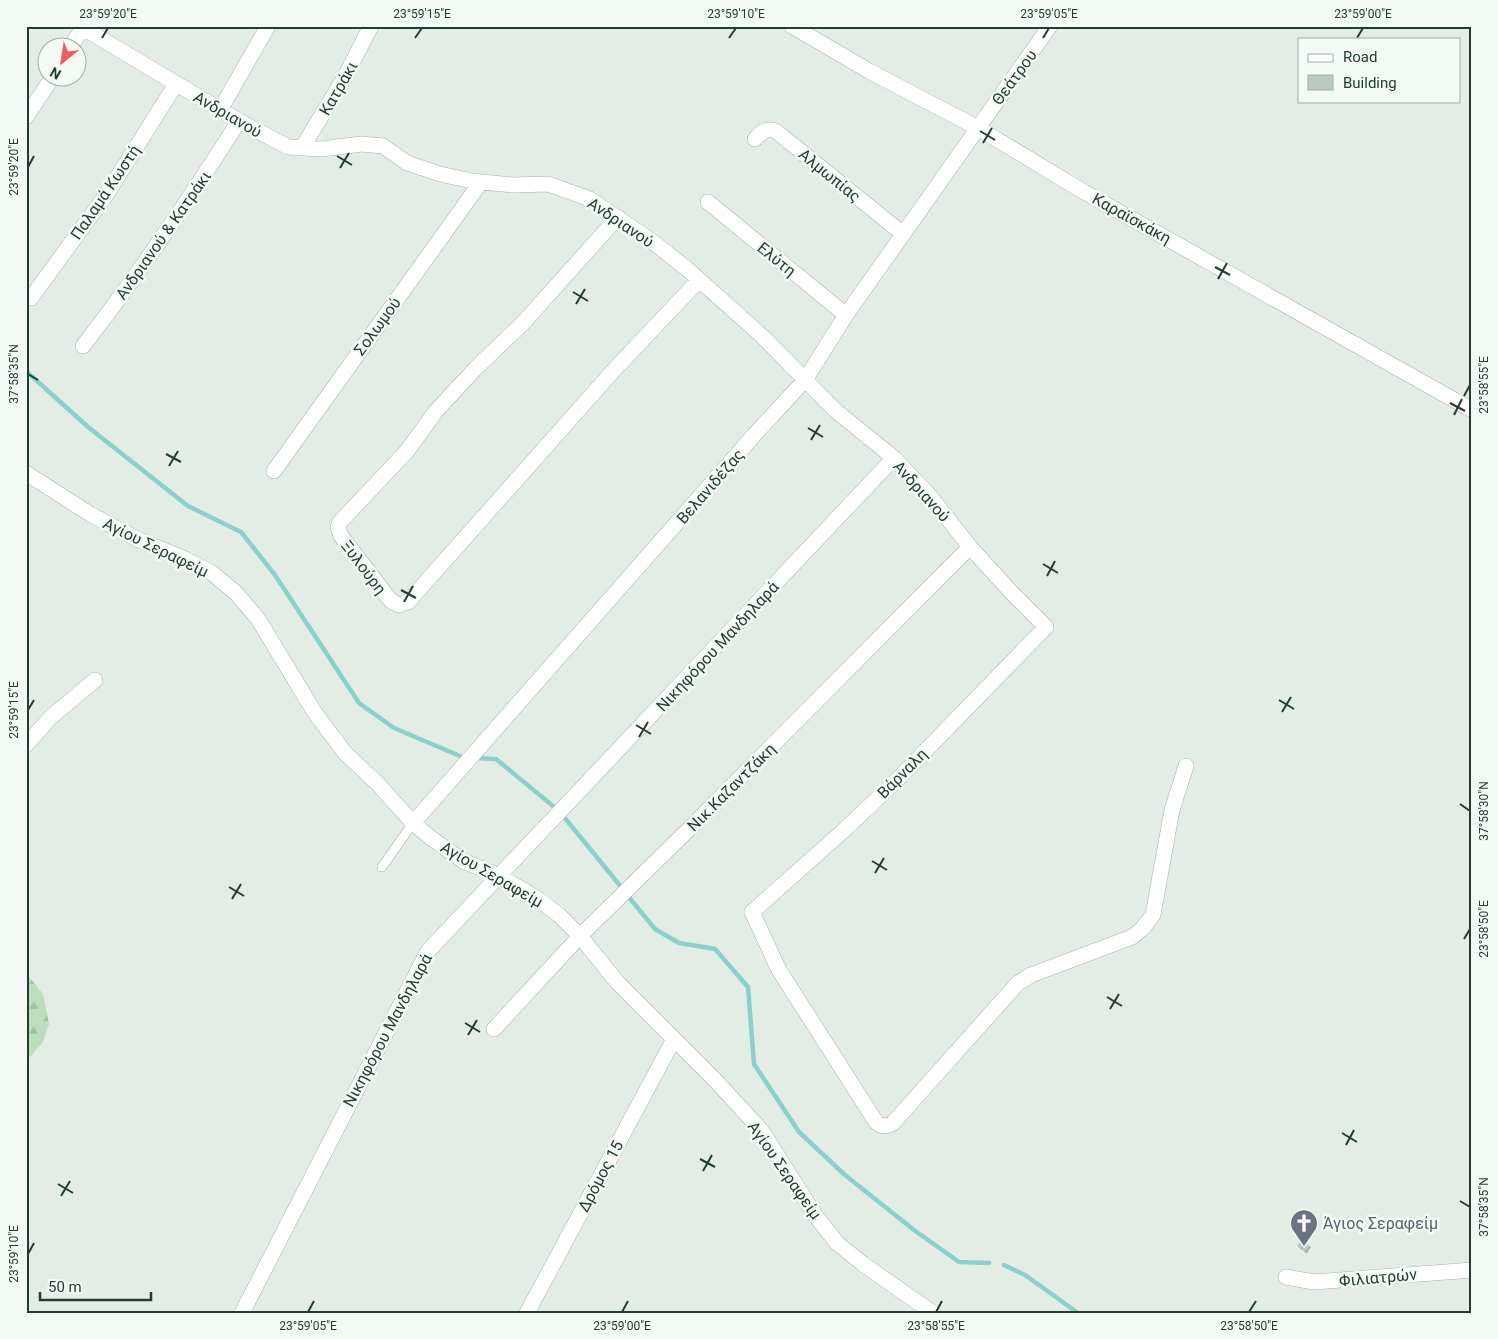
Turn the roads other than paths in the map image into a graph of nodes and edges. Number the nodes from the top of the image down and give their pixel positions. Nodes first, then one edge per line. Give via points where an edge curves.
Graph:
1 (268, 26) edge
2 (371, 26) edge
3 (792, 26) edge
4 (1050, 26) edge
5 (83, 27) edge
6 (76, 38) edge
7 (176, 84) junction
8 (45, 88) edge
9 (220, 110) junction
10 (26, 117) edge
11 (239, 122) junction
12 (978, 128) junction
13 (755, 139) dead end
14 (302, 148) junction
15 (482, 182) junction
16 (708, 202) dead end
17 (618, 217) junction
18 (903, 234) junction
19 (699, 280) junction
20 (31, 298) dead end
21 (846, 315) junction
22 (83, 346) dead end
23 (805, 380) junction
24 (1472, 410) edge
25 (894, 458) junction
26 (274, 471) dead end
27 (26, 473) edge
28 (970, 547) junction
29 (1046, 627) joint
30 (95, 680) dead end
31 (26, 745) edge
32 (1186, 766) dead end
33 (413, 823) junction
34 (382, 867) dead end
35 (499, 876) junction
36 (580, 936) junction
37 (494, 1029) dead end
38 (674, 1039) junction
39 (1472, 1270) edge
40 (1286, 1277) dead end
41 (242, 1313) edge
42 (527, 1313) edge
43 (934, 1313) edge

1 - 9 street
2 - 14 street, Κατράκι
3 - 12 street, Καραϊσκάκη
4 - 12 street, Θεάτρου
5 - 6 street
5 - 7 street, Ανδριανού
7 - 9 street, Ανδριανού
7 - 20 street, Παλαμά Κωστή via 106,195
8 - 10 street
9 - 11 street, Ανδριανού
11 - 14 street, Ανδριανού via 288,147
11 - 22 street, Ανδριανού & Κατράκι via 170,227
12 - 18 street, Βελανιδέζας
12 - 24 street, Καραϊσκάκη via 1084,192
13 - 18 street, Αλμωπίας via 769,129 777,132
14 - 15 street, Ανδριανού via 362,144 383,146 407,163 440,174
15 - 17 street, Ανδριανού via 548,184 590,199
15 - 26 street, Σολωμού
16 - 21 street, Ελύτη
17 - 19 street, Ανδριανού
17 - 19 street, Ξυλούρη via 523,323 436,411 407,451 340,522 341,536 391,601 399,605 408,602 581,406
18 - 21 street, Βελανιδέζας
19 - 23 street, Ανδριανού
21 - 23 street, Βελανιδέζας
23 - 25 street, Ανδριανού via 836,411
23 - 33 street, Βελανιδέζας
25 - 28 street, Ανδριανού via 929,494
25 - 35 street, Νικηφόρου Μανδηλαρά
27 - 33 street, Αγίου Σεραφείμ via 90,514 212,573 236,593 258,619 315,714 344,753
28 - 29 street, Ανδριανού
28 - 36 street, Νικ.Καζαντζάκη
29 - 32 street, Βάρναλη via 896,781 752,912 779,970 879,1125 889,1126 1018,983 1031,975 1132,937 1142,929 1153,916 1172,810
30 - 31 street via 50,718
33 - 34 lane
33 - 35 street, Αγίου Σεραφείμ via 463,861
35 - 36 street, Αγίου Σεραφείμ via 538,899
35 - 41 street, Νικηφόρου Μανδηλαρά via 423,958
36 - 37 street, Νικ.Καζαντζάκη
36 - 38 street, Αγίου Σεραφείμ via 617,982
38 - 42 street, Δρόμος 15
38 - 43 street, Αγίου Σεραφείμ via 762,1131 815,1215 837,1242
39 - 40 street, Φιλιατρών via 1314,1282

